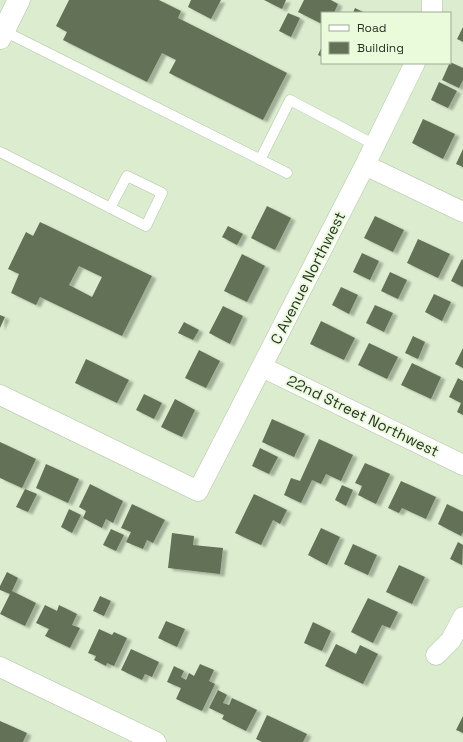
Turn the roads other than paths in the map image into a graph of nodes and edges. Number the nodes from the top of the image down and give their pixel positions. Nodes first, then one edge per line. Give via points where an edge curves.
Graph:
1 (19, 0) edge
2 (432, 0) edge
3 (432, 12) edge
4 (2, 35) edge
5 (414, 64) edge
6 (374, 145) junction
7 (0, 152) edge
8 (260, 160) junction
9 (365, 165) junction
10 (287, 173) dead end
11 (110, 208) junction
12 (463, 212) edge
13 (262, 367) junction
14 (0, 395) edge
15 (463, 466) edge
16 (463, 616) edge
17 (436, 655) dead end
18 (0, 668) edge
19 (156, 742) edge

1 - 4 street
2 - 3 street
4 - 8 lane
5 - 6 street, C Avenue Northwest
6 - 8 lane via 290,100
6 - 9 street, C Avenue Northwest
7 - 11 lane
8 - 10 lane
9 - 12 street
9 - 13 street, C Avenue Northwest
11 - 11 lane via 146,226 162,193 127,176
13 - 14 street, C Avenue Northwest via 198,491
13 - 15 street, 22nd Street Northwest
16 - 17 street via 451,640
18 - 19 street

